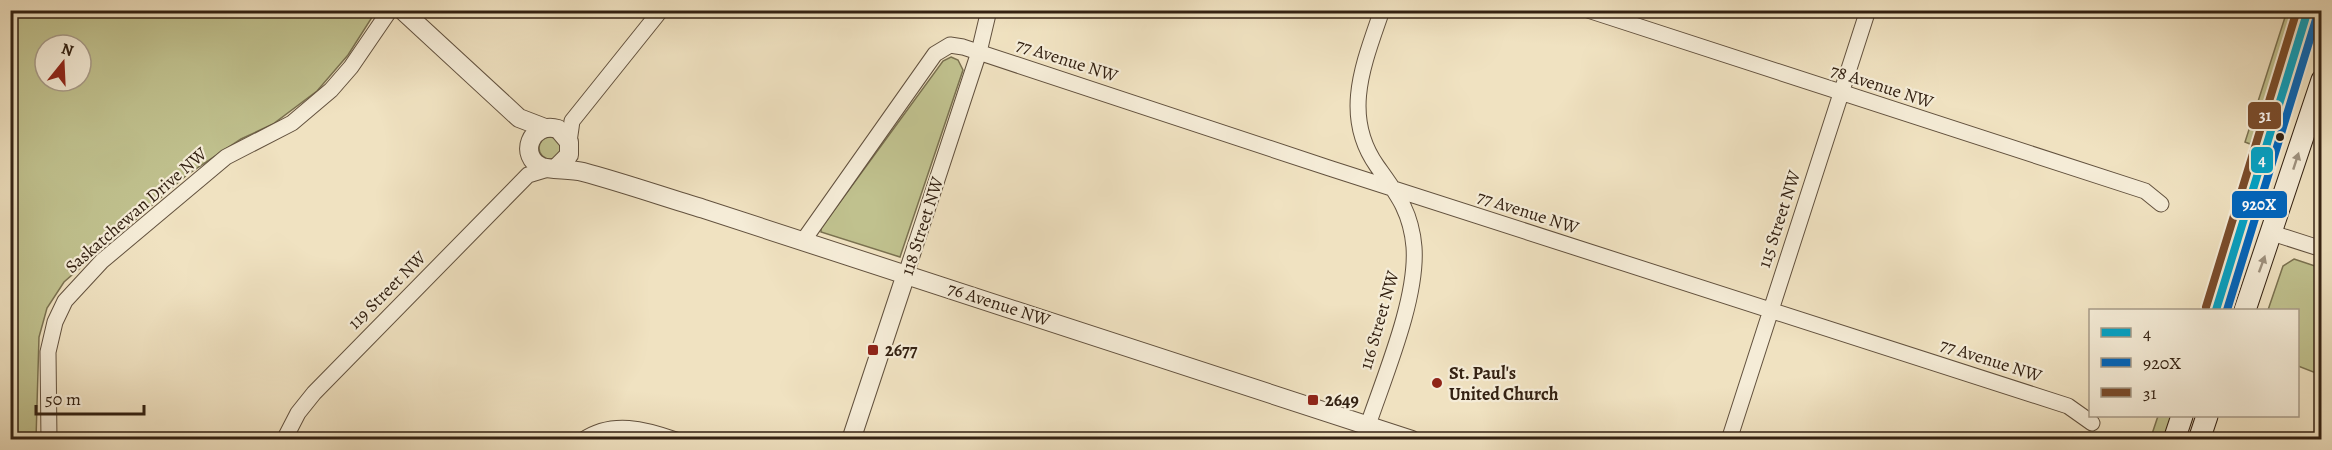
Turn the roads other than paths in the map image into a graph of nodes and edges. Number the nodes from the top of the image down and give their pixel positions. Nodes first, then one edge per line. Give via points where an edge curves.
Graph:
1 (390, 10) edge
2 (402, 10) edge
3 (661, 10) edge
4 (989, 10) edge
5 (1382, 10) edge
6 (1588, 10) edge
7 (1868, 10) edge
8 (2308, 10) edge
9 (979, 52) junction
10 (2322, 80) edge
11 (1841, 93) junction
12 (519, 118) junction
13 (572, 121) junction
14 (548, 128) junction
15 (570, 145) junction
16 (530, 151) junction
17 (554, 168) junction
18 (585, 172) junction
19 (528, 175) junction
20 (1395, 189) junction
21 (2161, 204) dead end
22 (2272, 233) junction
23 (803, 241) junction
24 (2322, 249) edge
25 (906, 274) junction
26 (2216, 309) edge
27 (2245, 309) edge
28 (1770, 310) junction
29 (2182, 417) edge
30 (2207, 417) edge
31 (2092, 423) dead end
32 (1365, 432) edge
33 (587, 437) edge
34 (49, 440) edge
35 (284, 440) edge
36 (676, 440) edge
37 (851, 440) edge
38 (1412, 440) edge
39 (1729, 440) edge
40 (2174, 440) edge
41 (2199, 440) edge

1 - 34 street, Saskatchewan Drive NW via 331,90 292,123 226,157 102,261 65,301 48,352
2 - 12 street
3 - 13 street
4 - 9 street, 118 Street NW
5 - 20 street, 116 Street NW via 1361,72 1358,117 1371,156
6 - 11 street, 78 Avenue NW
7 - 11 street, 115 Street NW
8 - 26 main road
9 - 20 street, 77 Avenue NW
9 - 23 street, 77 Avenue NW via 950,45 935,54
9 - 25 street, 118 Street NW
22 -> 10 main road
11 - 21 street, 78 Avenue NW via 2145,191
11 - 28 street, 115 Street NW
12 - 14 street
12 - 16 street
13 - 14 street
13 - 15 street
14 - 15 street via 564,133
14 - 16 street via 533,135
15 - 17 street via 566,161
15 - 18 street via 575,161
16 - 17 street, 76 Avenue NW via 538,165
16 - 19 street
17 - 18 street, 76 Avenue NW
17 - 19 street, 119 Street NW
18 - 23 street, 76 Avenue NW
19 - 35 street, 119 Street NW via 314,393
20 - 28 street, 77 Avenue NW
20 - 32 street, 116 Street NW via 1412,231 1413,277
22 - 24 street
27 -> 22 main road
23 - 25 street, 76 Avenue NW
25 - 32 street, 76 Avenue NW
25 - 37 street, 118 Street NW
28 - 31 street, 77 Avenue NW via 2068,406
28 - 39 street, 115 Street NW
29 - 40 main road
30 - 41 main road
32 - 38 street, 76 Avenue NW
33 - 36 street via 619,427 649,430

